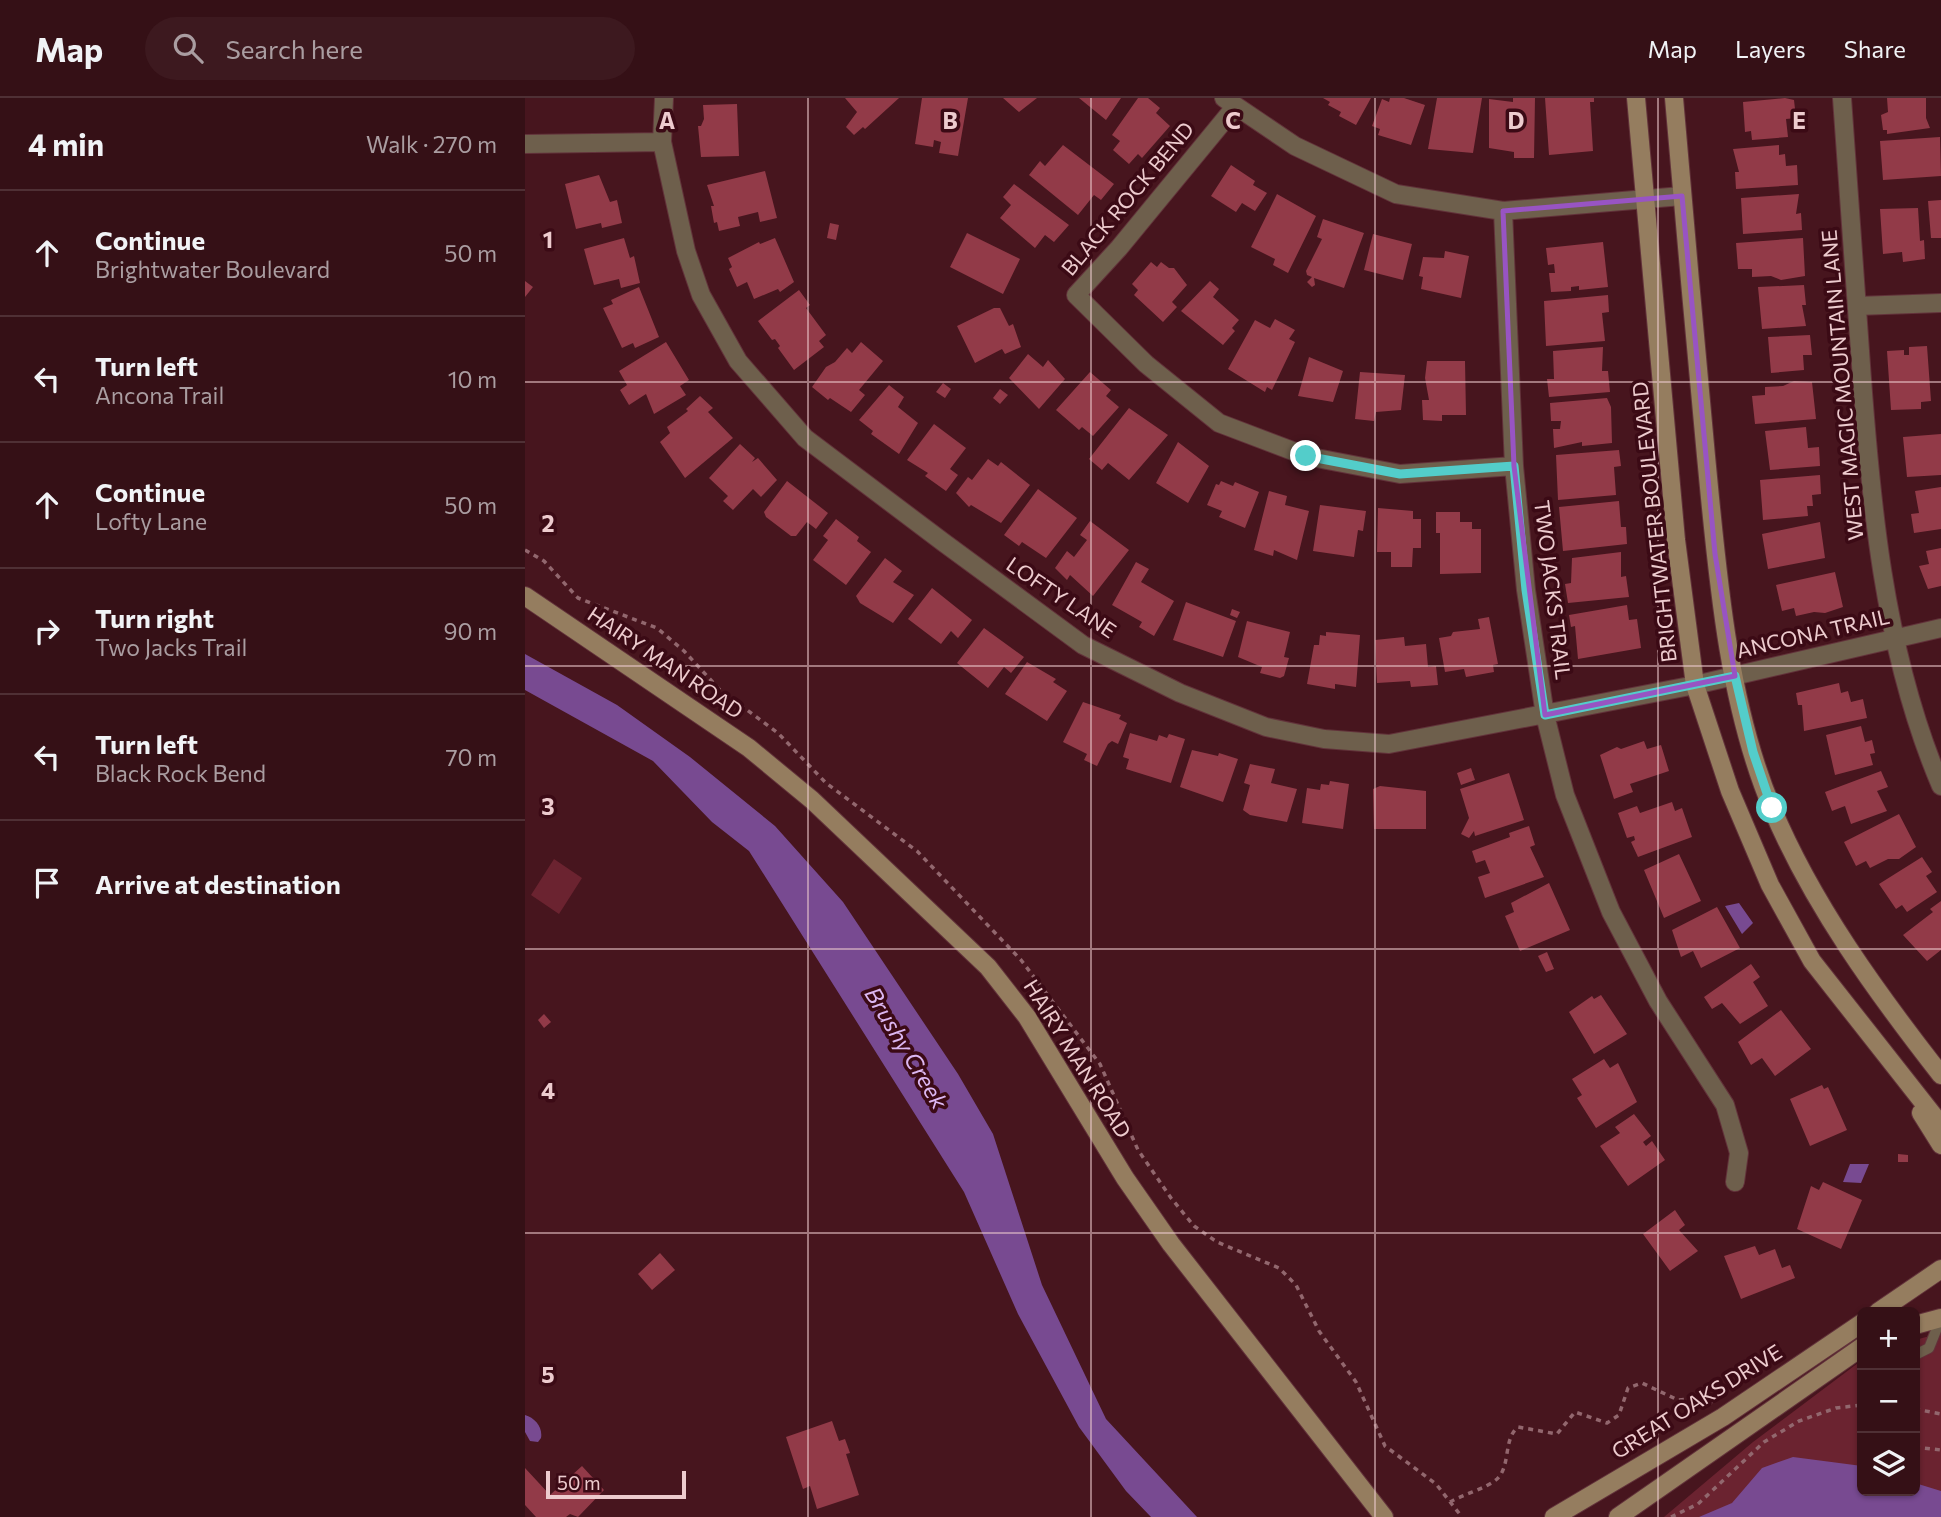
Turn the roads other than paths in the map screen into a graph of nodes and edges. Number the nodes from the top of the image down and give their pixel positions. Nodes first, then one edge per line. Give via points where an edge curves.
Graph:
1 (664, 98) edge
2 (1636, 98) edge
3 (1674, 98) edge
4 (1842, 98) edge
5 (1230, 103) edge
6 (662, 142) junction
7 (525, 144) edge
8 (1682, 196) junction
9 (1646, 201) junction
10 (1503, 211) junction
11 (1941, 303) edge
12 (1857, 306) junction
13 (1514, 466) junction
14 (525, 596) edge
15 (1941, 628) edge
16 (1895, 638) junction
17 (1735, 676) junction
18 (1695, 685) junction
19 (1545, 715) junction
20 (1941, 786) edge
21 (1941, 1075) edge
22 (1911, 1087) junction
23 (1941, 1125) edge
24 (1941, 1146) edge
25 (1735, 1182) dead end
26 (1941, 1269) edge
27 (1885, 1307) edge
28 (1941, 1318) edge
29 (1920, 1324) edge
30 (1857, 1326) edge
31 (1857, 1350) edge
32 (1920, 1352) edge
33 (1384, 1517) edge
34 (1555, 1517) edge
35 (1618, 1517) edge

1 - 6 street, LOFTY LANE
2 - 9 street, BRIGHTWATER BOULEVARD
3 - 8 street
4 - 12 street, WEST MAGIC MOUNTAIN LANE
5 - 10 street via 1295,146 1396,194
5 - 13 street, BLACK ROCK BEND via 1119,248 1076,295 1146,364 1219,423 1306,456 1400,474
6 - 7 street
6 - 19 street, LOFTY LANE via 686,251 701,295 738,361 805,438 1083,645 1180,693 1266,727 1324,739 1389,744
8 - 9 street
8 - 17 street via 1715,554
9 - 10 street
9 - 18 street, BRIGHTWATER BOULEVARD via 1676,540
10 - 13 street, TWO JACKS TRAIL
11 - 12 street
12 - 16 street, WEST MAGIC MOUNTAIN LANE via 1872,503
13 - 19 street, TWO JACKS TRAIL
14 - 33 street, HAIRY MAN ROAD via 749,748 812,800 988,967 1027,1017 1171,1244
15 - 16 street, ANCONA TRAIL
16 - 17 street, ANCONA TRAIL
16 - 20 street, WEST MAGIC MOUNTAIN LANE via 1922,741
17 - 18 street, ANCONA TRAIL
17 - 21 street via 1753,752 1784,833 1828,917
18 - 19 street, LOFTY LANE
18 - 22 street, BRIGHTWATER BOULEVARD via 1730,791 1770,885 1812,961
19 - 25 street, TWO JACKS TRAIL via 1565,795 1611,912 1658,1000 1725,1105 1739,1153
22 - 23 street, BRIGHTWATER BOULEVARD
22 - 24 street via 1926,1126
26 - 27 street
28 - 29 street
28 - 32 lane via 1929,1348
30 - 34 street, GREAT OAKS DRIVE via 1723,1417
31 - 35 street, GREAT OAKS DRIVE

